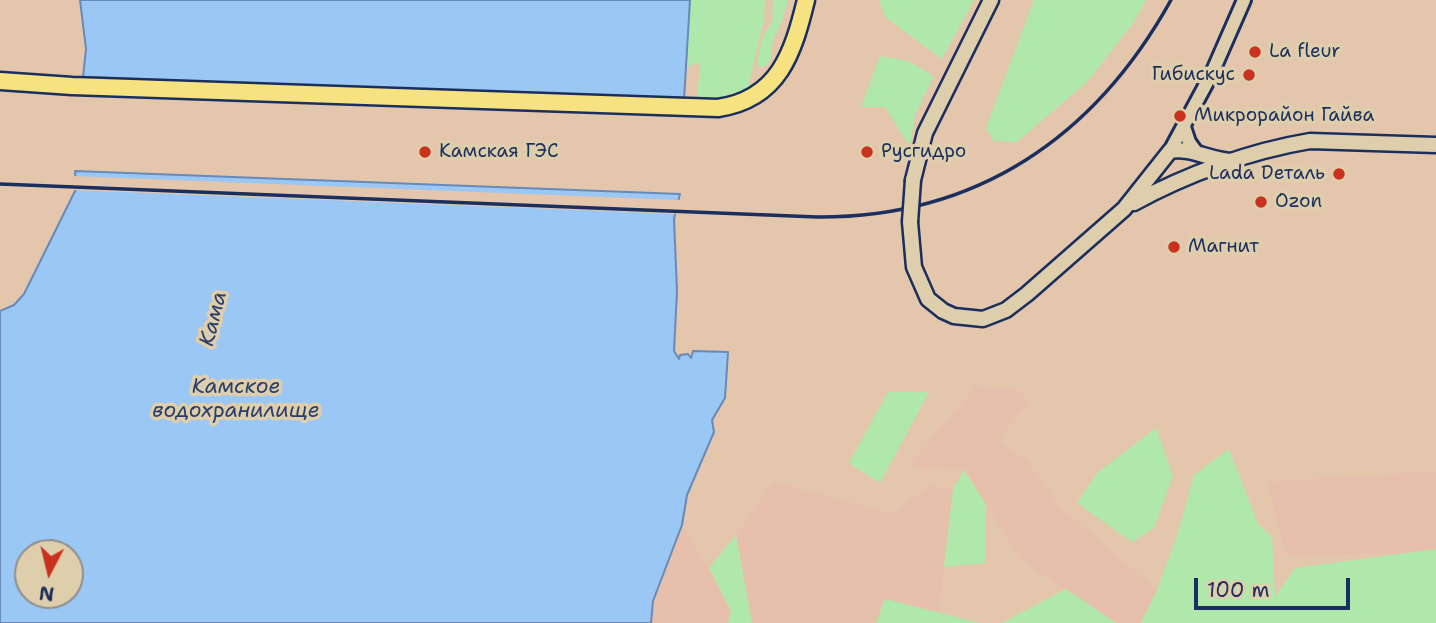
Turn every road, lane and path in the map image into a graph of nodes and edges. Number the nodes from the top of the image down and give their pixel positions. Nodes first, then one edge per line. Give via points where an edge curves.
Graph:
1 (806, 0) edge
2 (992, 0) edge
3 (1244, 0) edge
4 (0, 81) edge
5 (1184, 127) junction
6 (1436, 145) edge
7 (1170, 151) junction
8 (1197, 153) junction
9 (1234, 161) junction
10 (1158, 167) junction
11 (1177, 181) junction
12 (1124, 209) junction

1 - 4 main road via 789,57 775,79 732,106
2 - 12 main road, bridge via 925,133 912,180 910,222 915,267 924,293 954,316 984,319 1006,310
3 - 5 street
5 - 7 street
5 - 8 street
6 - 9 main road via 1310,141
7 - 8 main road
7 - 10 main road
8 - 9 main road
9 - 11 main road
10 - 11 main road
10 - 12 main road
11 - 12 main road

